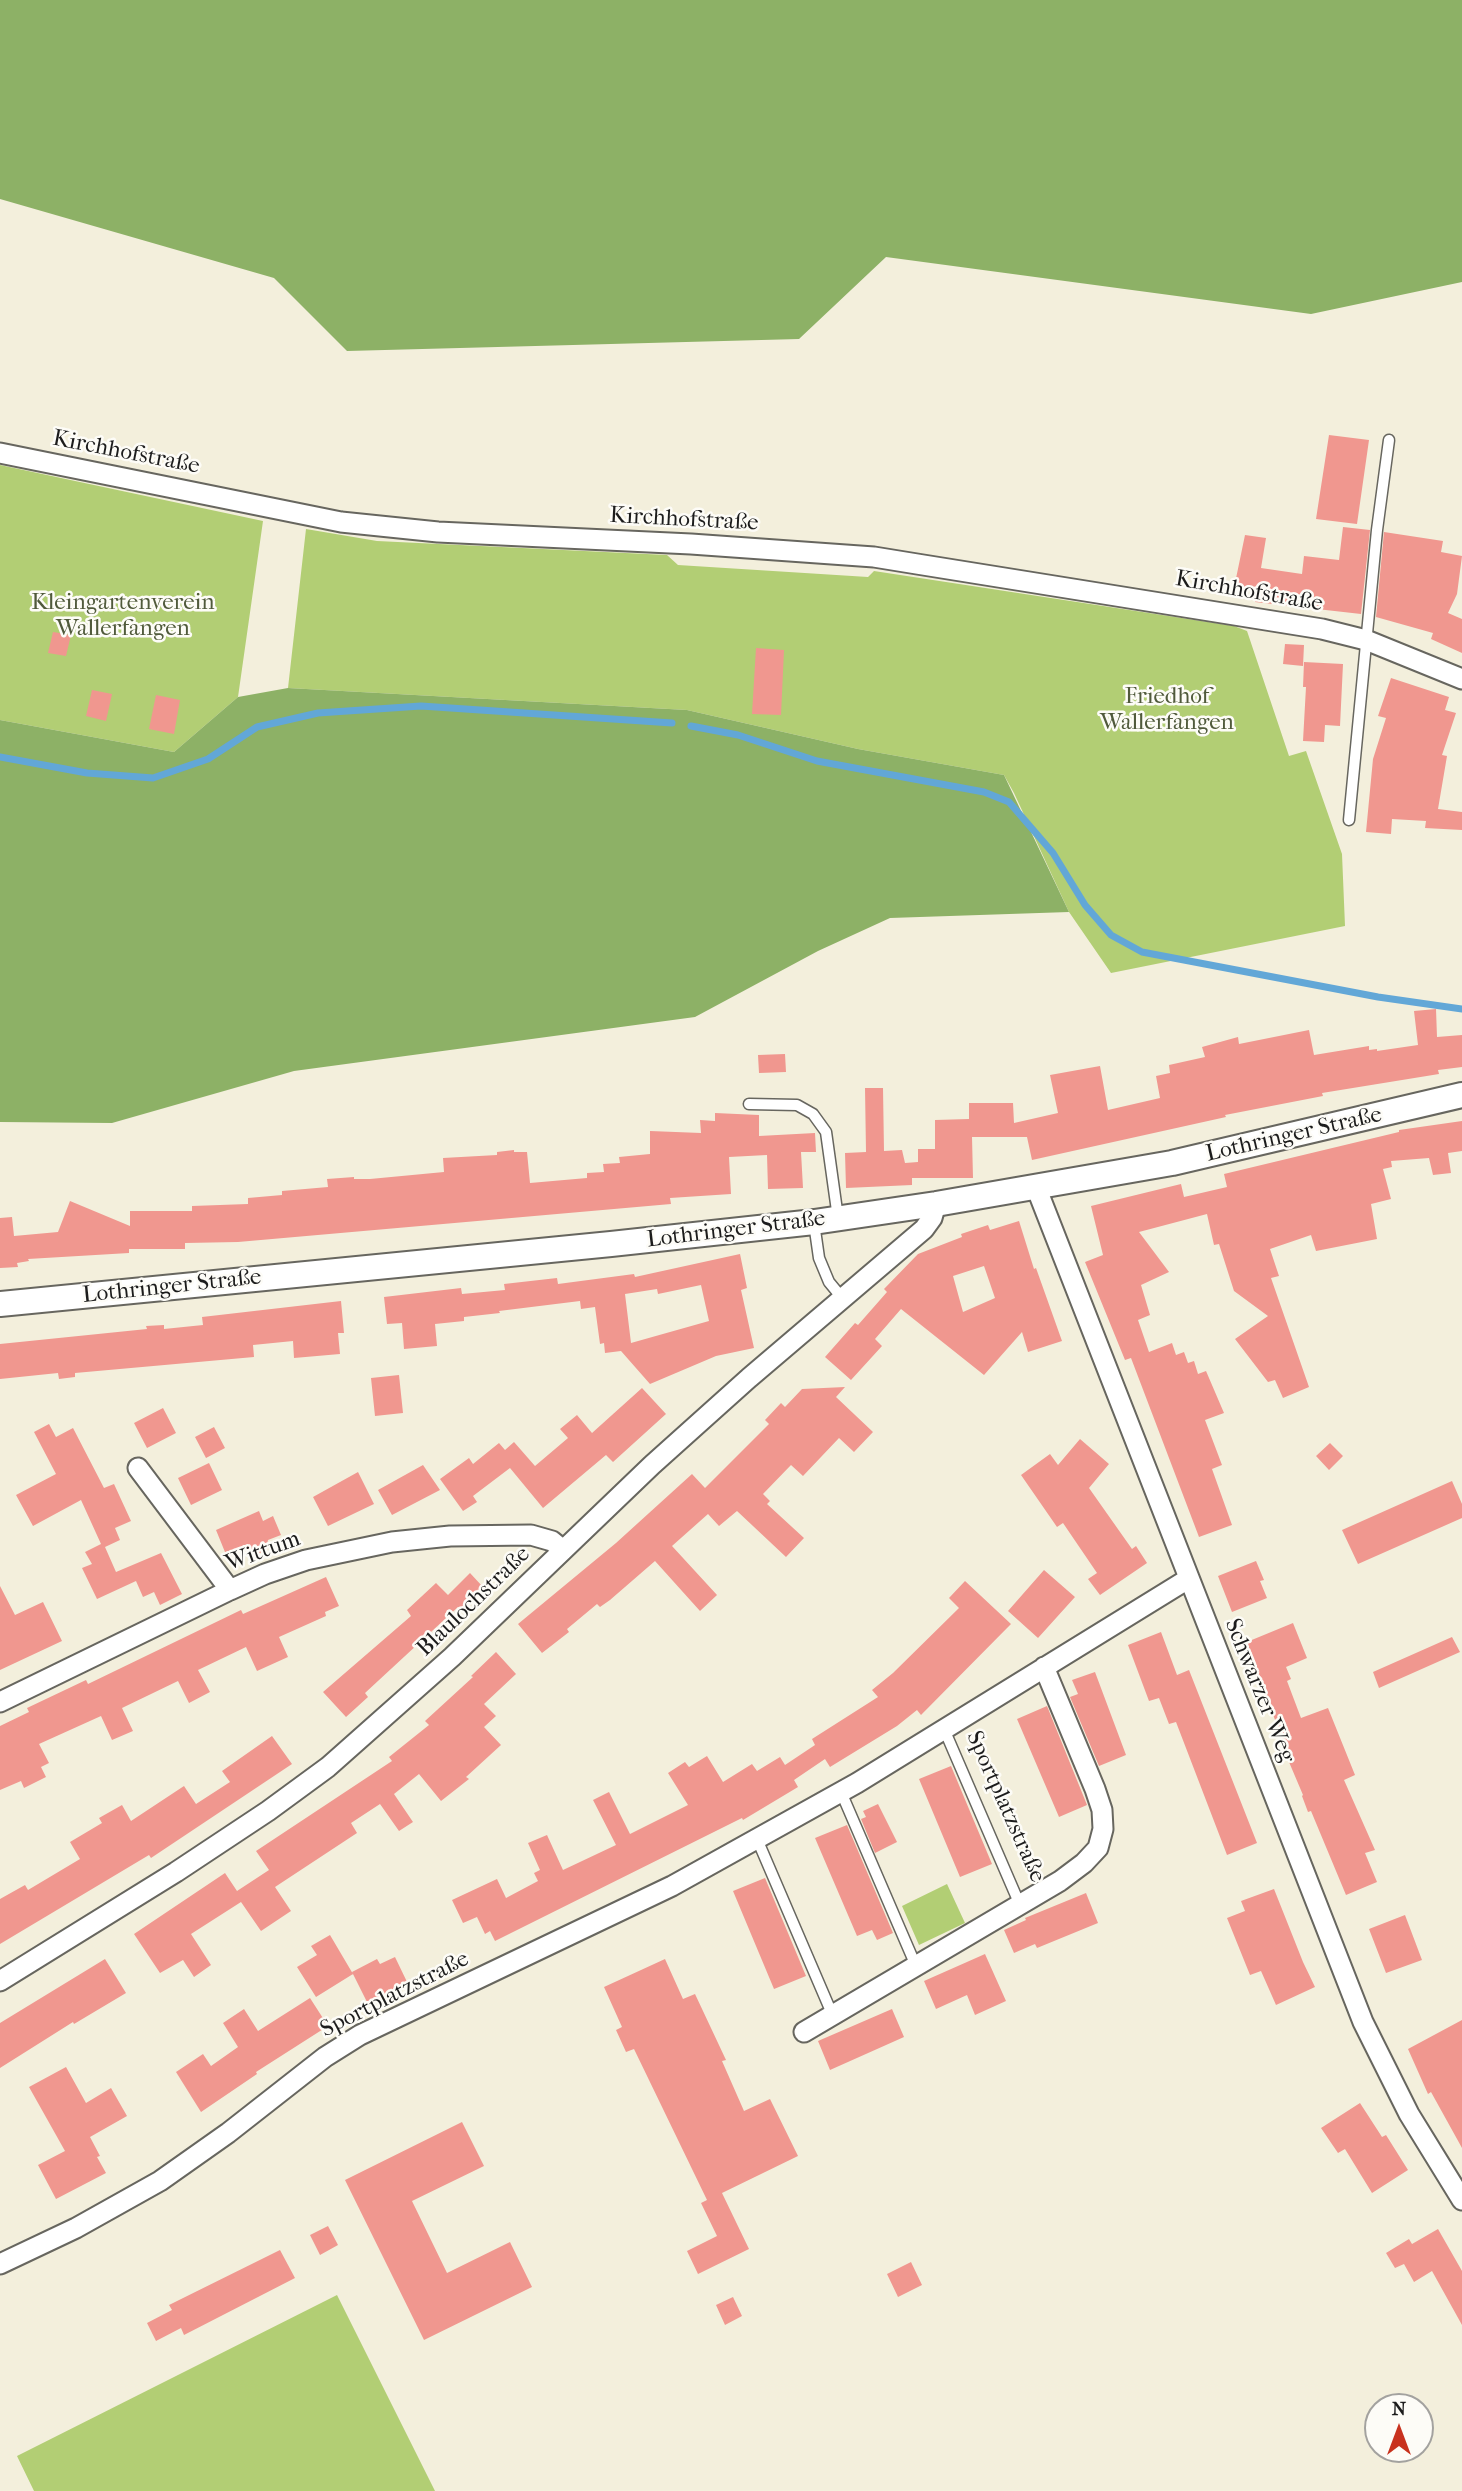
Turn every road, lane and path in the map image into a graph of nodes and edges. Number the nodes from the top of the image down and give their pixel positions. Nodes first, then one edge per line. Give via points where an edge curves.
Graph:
1 (1389, 440) dead end
2 (0, 453) edge
3 (1366, 640) junction
4 (1462, 679) edge
5 (1349, 820) dead end
6 (1462, 1095) edge
7 (749, 1104) dead end
8 (1037, 1187) junction
9 (936, 1204) junction
10 (826, 1220) junction
11 (843, 1300) junction
12 (0, 1304) edge
13 (138, 1468) dead end
14 (563, 1550) junction
15 (1188, 1579) junction
16 (230, 1590) junction
17 (1044, 1667) junction
18 (2, 1697) edge
19 (944, 1729) junction
20 (841, 1792) junction
21 (757, 1839) junction
22 (1020, 1905) junction
23 (916, 1966) junction
24 (0, 1981) edge
25 (833, 2016) junction
26 (804, 2032) dead end
27 (1462, 2200) edge
28 (0, 2264) edge

1 - 3 lane
2 - 3 street, Kirchhofstraße via 341,522 438,532 874,557 1207,609
3 - 4 street, Kirchhofstraße
3 - 5 lane
6 - 8 street, Lothringer Straße via 1249,1146
7 - 10 lane via 797,1105 813,1114 826,1132
8 - 9 street, Lothringer Straße
8 - 15 street, Schwarzer Weg
9 - 10 street, Lothringer Straße
9 - 11 street, Blaulochstraße via 924,1229
10 - 11 lane via 820,1258 829,1282
10 - 12 street, Lothringer Straße
11 - 14 street, Blaulochstraße via 710,1413
13 - 16 street
14 - 16 street, Wittum via 531,1535 392,1542 306,1560
14 - 24 street, Blaulochstraße via 328,1767 177,1872
15 - 17 street, Sportplatzstraße
15 - 27 street, Schwarzer Weg via 1363,2022 1409,2114
16 - 18 street, Wittum
17 - 19 street, Sportplatzstraße
17 - 22 street, Sportplatzstraße via 1095,1789 1102,1829 1098,1848 1084,1863
19 - 20 street, Sportplatzstraße
19 - 22 lane, Sportplatzstraße
20 - 21 street, Sportplatzstraße
20 - 23 lane
21 - 25 lane
21 - 28 street, Sportplatzstraße via 650,1897 360,2035 160,2181
22 - 23 street, Sportplatzstraße
23 - 25 street, Sportplatzstraße
25 - 26 street, Sportplatzstraße

